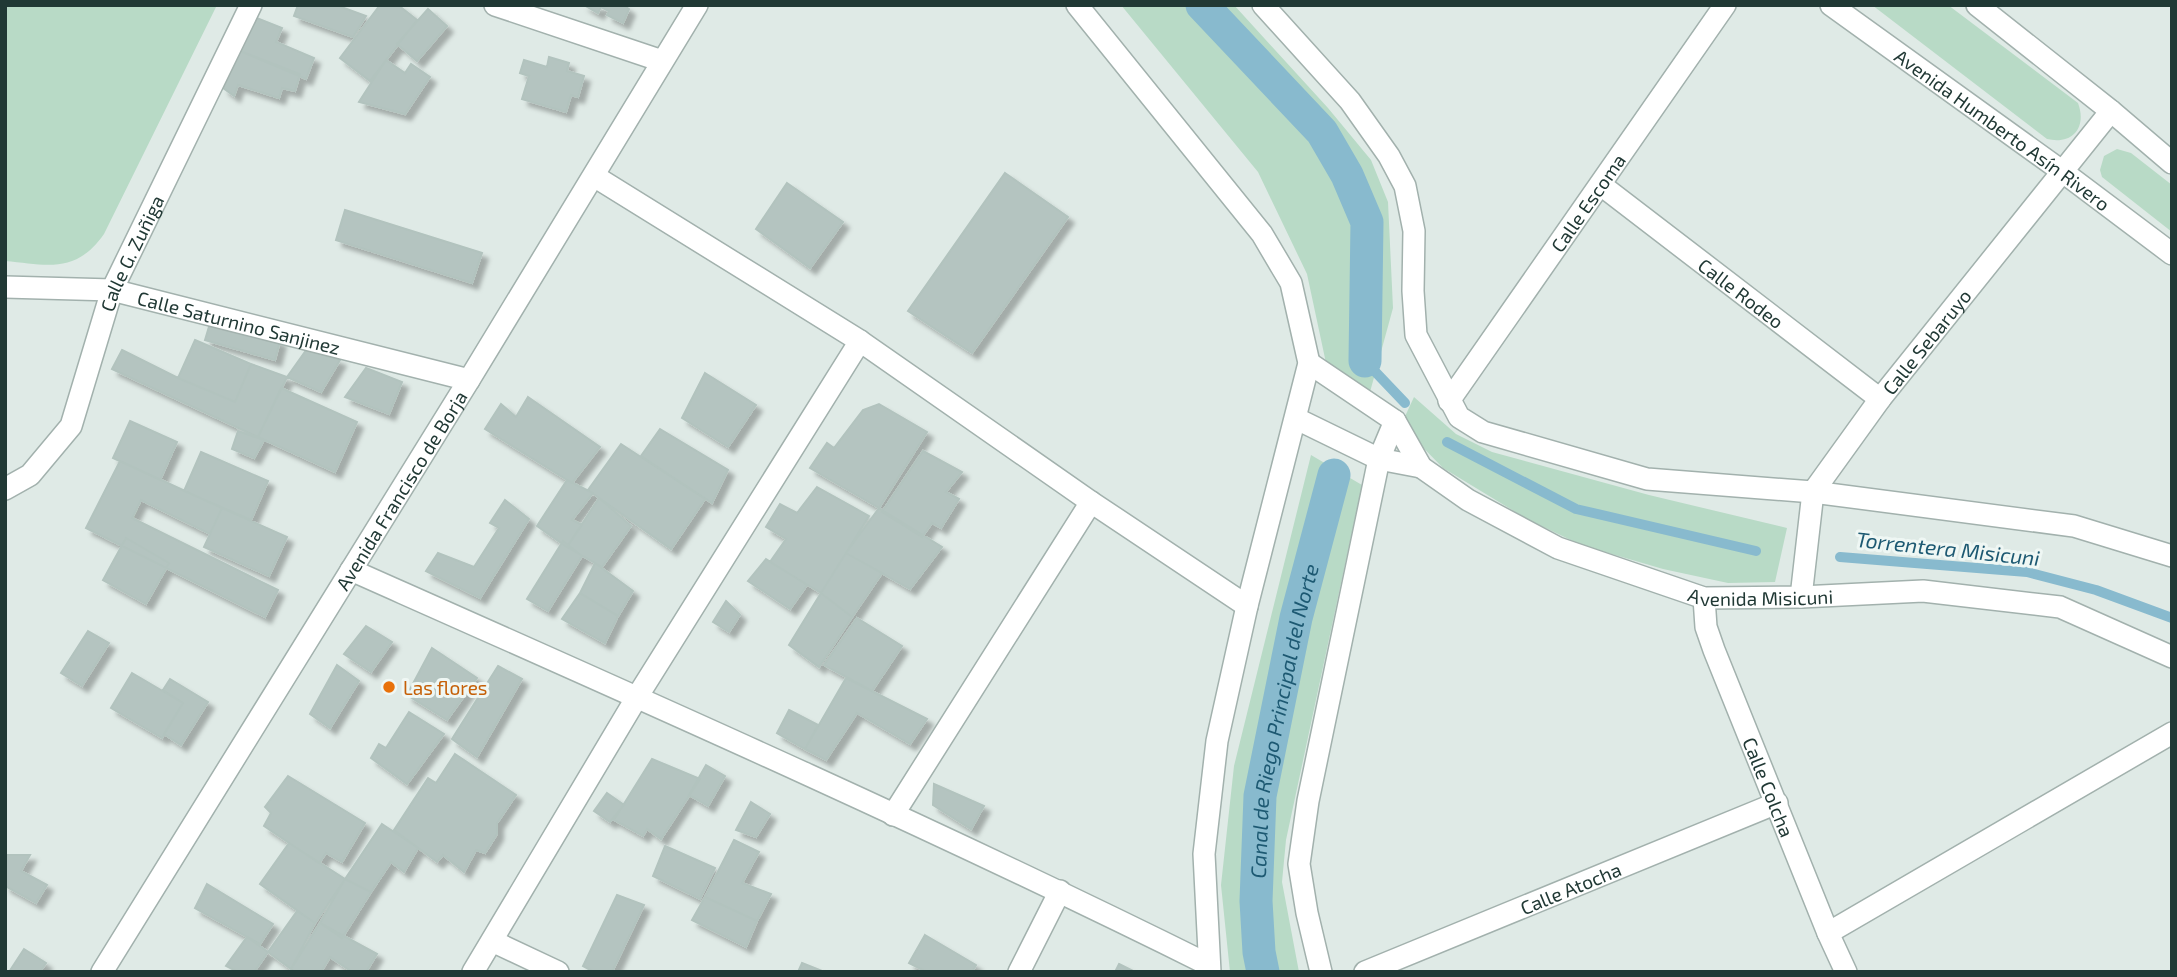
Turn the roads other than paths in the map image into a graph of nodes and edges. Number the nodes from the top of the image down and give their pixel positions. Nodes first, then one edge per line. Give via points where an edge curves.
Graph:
1 (251, 5) edge
2 (495, 5) edge
3 (697, 5) edge
4 (1077, 5) edge
5 (1263, 5) edge
6 (1725, 5) edge
7 (1831, 5) edge
8 (1977, 5) edge
9 (662, 61) junction
10 (2111, 111) junction
11 (2172, 163) edge
12 (2063, 172) junction
13 (594, 176) junction
14 (1601, 185) junction
15 (2172, 254) edge
16 (5, 287) edge
17 (112, 290) junction
18 (860, 341) junction
19 (1309, 363) junction
20 (470, 380) junction
21 (1880, 399) junction
22 (1449, 401) junction
23 (1297, 419) junction
24 (1395, 421) junction
25 (1379, 459) junction
26 (1421, 467) junction
27 (5, 489) edge
28 (1813, 492) junction
29 (1091, 502) junction
30 (2172, 556) edge
31 (351, 570) junction
32 (1801, 597) junction
33 (1704, 598) junction
34 (1247, 606) junction
35 (2172, 656) edge
36 (637, 697) junction
37 (2172, 733) edge
38 (1777, 803) junction
39 (893, 815) junction
40 (1059, 891) junction
41 (1828, 933) junction
42 (492, 941) junction
43 (1209, 969) edge
44 (102, 972) edge
45 (473, 972) edge
46 (558, 972) edge
47 (1019, 972) edge
48 (1321, 972) edge
49 (1365, 972) edge
50 (1846, 972) edge

1 - 17 street, Calle G. Zuñiga
2 - 9 street
3 - 9 street, Avenida Francisco de Borja
4 - 19 street via 1262,234 1291,283
5 - 22 street via 1350,101 1405,186 1414,231 1416,335
6 - 14 street, Calle Escoma
7 - 12 street, Avenida Humberto Asín Rivero
8 - 10 street
9 - 13 street, Avenida Francisco de Borja
10 - 11 street
10 - 12 street, Calle Sebaruyo
12 - 15 street, Avenida Humberto Asín Rivero
12 - 21 street, Calle Sebaruyo
13 - 18 street
13 - 20 street, Avenida Francisco de Borja
14 - 21 street, Calle Rodeo
14 - 22 street, Calle Escoma
16 - 17 street, Calle Saturnino Sanjinez
17 - 20 street, Calle Saturnino Sanjinez
17 - 27 street, Calle G. Zuñiga via 71,426 30,475
18 - 29 street
18 - 36 street
19 - 23 street
19 - 24 street
20 - 31 street, Avenida Francisco de Borja
21 - 28 street, Calle Sebaruyo
22 - 28 street via 1459,417 1483,432 1647,479
23 - 25 street
23 - 34 street
24 - 25 street
24 - 26 street, Avenida Misicuni
25 - 26 street
25 - 48 street via 1299,864
26 - 33 street, Avenida Misicuni via 1468,500 1558,548
28 - 30 street via 2074,526
28 - 32 street, Calle Sebaruyo
29 - 34 street
29 - 39 street
31 - 36 street
31 - 44 street, Avenida Francisco de Borja
32 - 33 street, Avenida Misicuni
32 - 35 street, Avenida Misicuni via 1923,591 2060,607
33 - 38 street, Calle Colcha via 1710,639
34 - 43 street via 1217,741 1206,841
36 - 39 street
36 - 42 street
37 - 41 street
38 - 41 street, Calle Colcha
38 - 49 street, Calle Atocha
39 - 40 street
40 - 43 street
40 - 47 street
41 - 50 street, Calle Colcha
42 - 45 street
42 - 46 street

